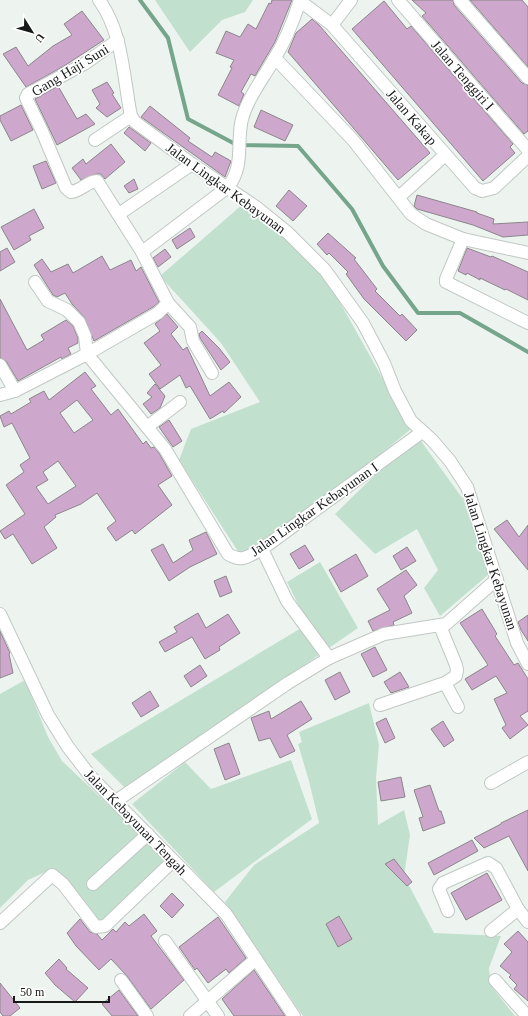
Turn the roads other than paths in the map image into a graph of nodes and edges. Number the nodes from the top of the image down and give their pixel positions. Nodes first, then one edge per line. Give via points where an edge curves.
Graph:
1 (99, 0) edge
2 (350, 0) edge
3 (398, 0) edge
4 (460, 0) edge
5 (300, 1) edge
6 (332, 25) junction
7 (118, 40) junction
8 (275, 58) junction
9 (528, 78) edge
10 (131, 116) junction
11 (95, 140) dead end
12 (528, 150) edge
13 (445, 155) junction
14 (528, 156) edge
15 (192, 164) junction
16 (228, 187) junction
17 (399, 198) junction
18 (119, 214) junction
19 (463, 239) junction
20 (142, 252) junction
21 (528, 253) edge
22 (35, 282) dead end
23 (168, 303) junction
24 (528, 323) edge
25 (87, 354) junction
26 (0, 365) edge
27 (212, 374) dead end
28 (15, 391) junction
29 (0, 395) edge
30 (180, 402) dead end
31 (147, 427) junction
32 (422, 432) junction
33 (262, 549) junction
34 (497, 579) junction
35 (2, 621) edge
36 (440, 626) junction
37 (329, 658) junction
38 (528, 664) edge
39 (445, 683) junction
40 (380, 706) dead end
41 (458, 707) dead end
42 (528, 762) edge
43 (491, 783) dead end
44 (116, 801) junction
45 (148, 834) junction
46 (173, 861) junction
47 (94, 884) dead end
48 (518, 909) junction
49 (448, 911) dead end
50 (528, 922) edge
51 (0, 923) edge
52 (491, 931) dead end
53 (165, 941) dead end
54 (256, 959) junction
55 (121, 980) dead end
56 (495, 980) dead end
57 (207, 1001) junction
58 (147, 1016) edge
59 (190, 1016) edge
60 (218, 1016) edge
61 (294, 1016) edge
62 (527, 1016) edge

1 - 7 street
2 - 6 street
3 - 12 street, Jalan Tenggiri I
4 - 9 street
5 - 6 street, Jalan Kakap
5 - 8 street
6 - 13 street, Jalan Kakap
7 - 10 street
7 - 18 street, Gang Haji Suni via 84,64 28,94 26,98 66,188 71,192 78,191 92,181 97,181
8 - 16 street via 245,112 240,156 233,181
8 - 17 street via 353,140
10 - 11 street
10 - 15 street, Jalan Lingkar Kebayunan via 135,122
13 - 14 street, Jalan Kakap via 475,188 482,191 494,188
13 - 17 street
15 - 16 street, Jalan Lingkar Kebayunan
15 - 18 street
16 - 20 street
16 - 32 street, Jalan Lingkar Kebayunan via 288,233 324,270 363,323 411,421
17 - 19 street via 411,214 426,224
18 - 20 street
19 - 21 street
19 - 24 street via 446,282
20 - 23 street
22 - 25 street via 48,301 67,310 78,322 85,336
23 - 25 street via 158,313
23 - 27 street via 190,327 193,341
25 - 28 street
25 - 31 street, Jalan Lingkar Kebayunan I
26 - 28 street
28 - 29 street
30 - 31 street
31 - 33 street, Jalan Lingkar Kebayunan I via 165,449 228,554 242,560
32 - 33 street, Jalan Lingkar Kebayunan I
32 - 34 street, Jalan Lingkar Kebayunan via 450,461 467,487
33 - 37 street via 287,601
34 - 36 street via 462,612
34 - 38 street, Jalan Lingkar Kebayunan via 517,643
35 - 44 street, Jalan Kebayunan Tengah via 48,715 68,747 91,777
36 - 37 street via 384,634
36 - 39 street via 457,670 456,676
37 - 44 street via 288,683
39 - 40 street
39 - 41 street
42 - 43 street
44 - 45 street, Jalan Kebayunan Tengah
45 - 46 street, Jalan Kebayunan Tengah
45 - 47 street
46 - 51 street via 105,926 96,926 58,878 52,876
46 - 54 street, Jalan Kebayunan Tengah via 226,914
48 - 49 street via 496,868 488,863 440,886 439,890
48 - 50 street
48 - 52 street
53 - 57 street
54 - 57 street
54 - 61 street, Jalan Kebayunan Tengah
55 - 58 street
56 - 62 street
57 - 59 street
57 - 60 street

